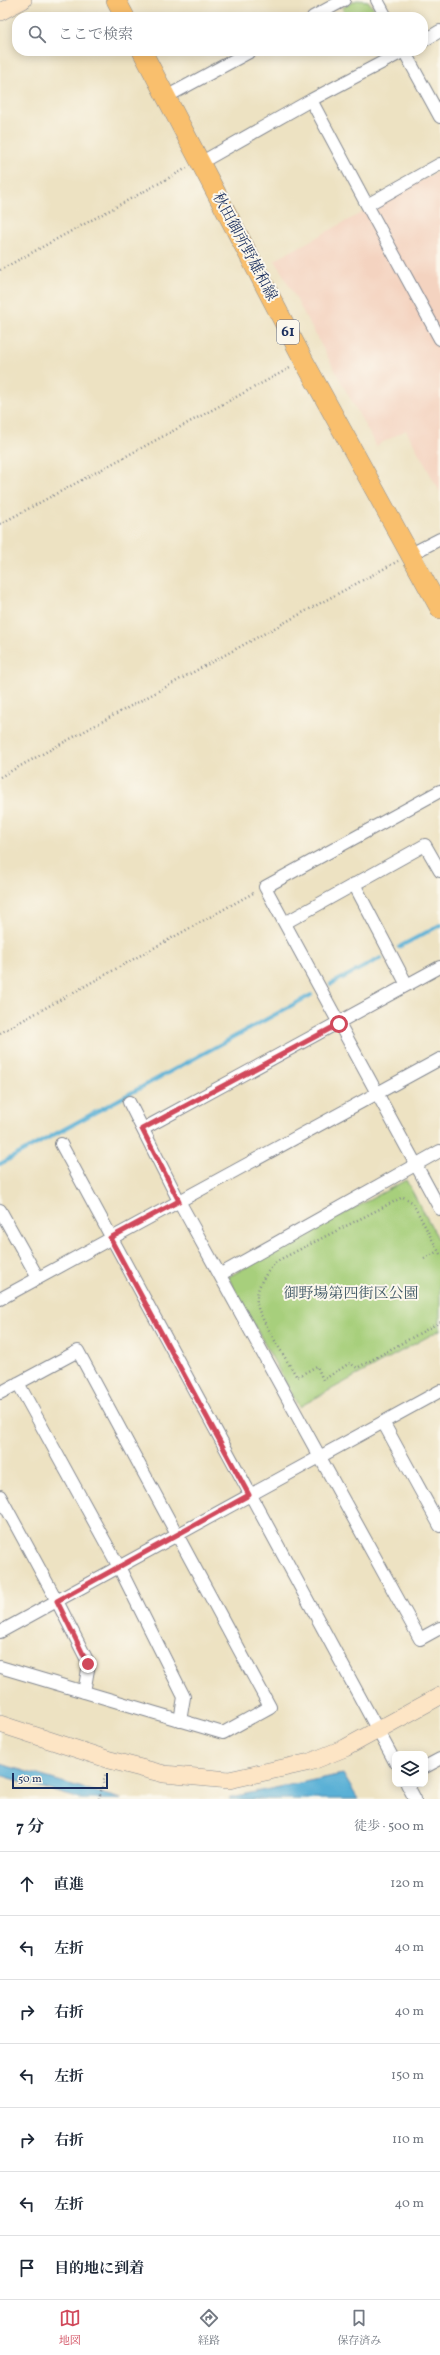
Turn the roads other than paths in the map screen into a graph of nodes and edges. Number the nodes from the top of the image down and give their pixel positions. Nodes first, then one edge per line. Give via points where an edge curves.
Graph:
1 (23, 0) edge
2 (116, 0) edge
3 (344, 0) edge
4 (377, 0) edge
5 (0, 12) edge
6 (122, 12) edge
7 (322, 12) edge
8 (383, 12) edge
9 (440, 32) edge
10 (428, 38) edge
11 (145, 56) edge
12 (241, 56) edge
13 (395, 56) edge
14 (407, 56) edge
15 (166, 97) junction
16 (311, 100) junction
17 (440, 117) edge
18 (200, 162) junction
19 (440, 164) edge
20 (367, 205) junction
21 (440, 339) edge
22 (440, 538) edge
23 (411, 554) junction
24 (440, 609) edge
25 (440, 791) edge
26 (440, 871) edge
27 (354, 884) junction
28 (285, 923) junction
29 (440, 967) edge
30 (407, 985) junction
31 (339, 1024) junction
32 (440, 1059) edge
33 (377, 1095) junction
34 (129, 1102) dead end
35 (142, 1129) junction
36 (61, 1144) dead end
37 (440, 1151) edge
38 (417, 1164) junction
39 (179, 1201) junction
40 (440, 1208) edge
41 (0, 1210) edge
42 (110, 1238) junction
43 (221, 1274) junction
44 (38, 1278) junction
45 (0, 1299) edge
46 (18, 1383) junction
47 (440, 1391) edge
48 (0, 1393) edge
49 (383, 1422) junction
50 (320, 1457) junction
51 (249, 1495) junction
52 (0, 1496) edge
53 (440, 1526) edge
54 (179, 1535) junction
55 (119, 1568) junction
56 (57, 1601) junction
57 (440, 1628) edge
58 (0, 1632) edge
59 (0, 1667) edge
60 (84, 1692) junction
61 (440, 1696) edge
62 (180, 1722) junction
63 (0, 1724) edge
64 (377, 1730) junction
65 (392, 1757) edge
66 (440, 1759) edge
67 (428, 1765) edge
68 (409, 1787) edge
69 (415, 1799) edge

1 - 5 street
2 - 6 main road
3 - 7 street
4 - 8 street
9 - 10 street
11 - 15 main road, 秋田御所野雄和線 / 61
12 - 15 street
13 - 16 street
14 - 17 street
15 - 18 main road, 秋田御所野雄和線 / 61
16 - 18 street
16 - 20 street
18 - 23 main road, 秋田御所野雄和線 / 61 via 304,361
19 - 20 street
20 - 21 street
22 - 23 street
23 - 24 main road, 秋田御所野雄和線 / 61
25 - 28 street via 265,887
26 - 27 street via 425,844
27 - 28 street
27 - 30 street
28 - 31 street
29 - 30 street
30 - 31 street
31 - 33 street
31 - 35 street
32 - 33 street
33 - 38 street
33 - 39 street
34 - 35 street
35 - 39 street
36 - 42 street
37 - 38 street
38 - 40 street
38 - 43 street
39 - 42 street
39 - 43 street
41 - 44 street
42 - 44 street
42 - 51 street
43 - 50 street
44 - 45 street
46 - 48 street
46 - 54 street via 78,1351
46 - 55 street
47 - 49 street
49 - 50 street
49 - 53 street
50 - 51 street
50 - 57 street via 420,1639
51 - 54 street
51 - 64 street
52 - 56 street
54 - 55 street
54 - 62 street via 270,1707 223,1733
55 - 56 street
55 - 62 street via 184,1697
56 - 58 street
56 - 60 street via 88,1664
59 - 60 street
60 - 62 street
61 - 64 street
63 - 64 street via 110,1760 164,1774 229,1780 310,1762 345,1748
64 - 65 street
66 - 67 street
68 - 69 street

